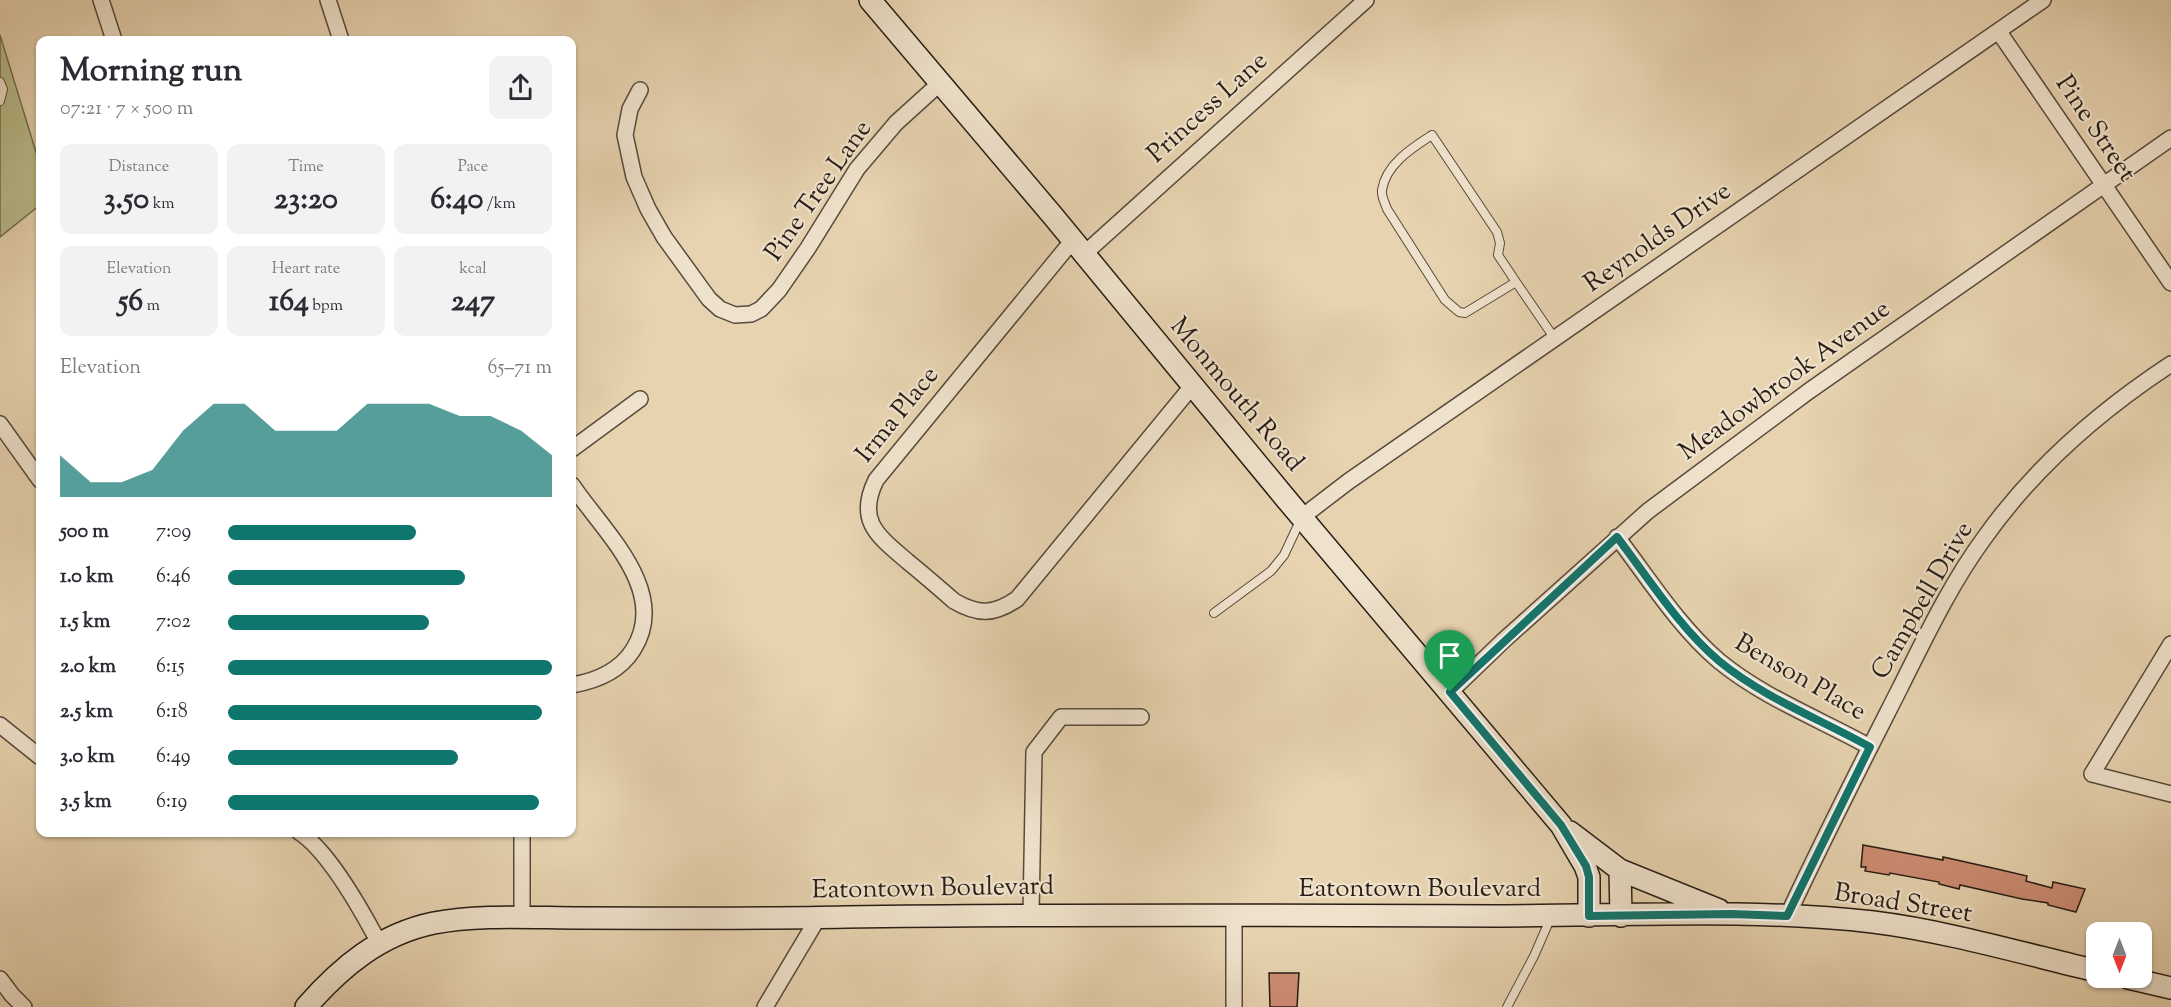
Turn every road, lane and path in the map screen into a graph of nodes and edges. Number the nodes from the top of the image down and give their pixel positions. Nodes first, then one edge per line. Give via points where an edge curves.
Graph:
1 (100, 0) edge
2 (328, 0) edge
3 (870, 0) edge
4 (1366, 0) edge
5 (2036, 2) edge
6 (1999, 32) junction
7 (113, 36) edge
8 (340, 36) edge
9 (0, 82) edge
10 (939, 84) junction
11 (640, 90) dead end
12 (0, 101) edge
13 (2171, 138) edge
14 (2104, 185) junction
15 (1078, 247) junction
16 (1516, 282) junction
17 (2171, 283) edge
18 (1555, 339) junction
19 (2171, 364) edge
20 (1193, 385) junction
21 (640, 399) dead end
22 (0, 424) edge
23 (576, 446) edge
24 (36, 474) edge
25 (576, 491) edge
26 (1302, 517) junction
27 (1617, 537) junction
28 (1214, 613) dead end
29 (2171, 644) edge
30 (576, 684) edge
31 (1450, 692) junction
32 (1141, 717) dead end
33 (0, 725) edge
34 (1870, 747) junction
35 (36, 754) edge
36 (2171, 794) edge
37 (1561, 825) junction
38 (305, 837) edge
39 (522, 837) edge
40 (1620, 870) junction
41 (1031, 914) junction
42 (1731, 914) junction
43 (1234, 915) junction
44 (1551, 916) junction
45 (1589, 916) junction
46 (1621, 916) junction
47 (1787, 916) junction
48 (522, 918) junction
49 (818, 918) junction
50 (379, 943) junction
51 (2086, 968) edge
52 (0, 979) edge
53 (2152, 984) edge
54 (2171, 988) edge
55 (24, 1007) edge
56 (306, 1007) edge
57 (765, 1007) edge
58 (1234, 1007) edge
59 (1507, 1007) edge

1 - 7 street
2 - 8 street
3 - 10 main road, Monmouth Road
4 - 15 street, Princess Lane
5 - 6 street, Reynolds Drive
6 - 14 street, Pine Street
6 - 18 street, Reynolds Drive
9 - 12 lane
10 - 11 street, Pine Tree Lane via 896,123 857,169 779,290 761,309 735,315 709,299 664,237 634,177 625,135 630,109
10 - 15 main road, Monmouth Road
13 - 14 street, Meadowbrook Avenue
14 - 17 street, Pine Street
14 - 27 street, Meadowbrook Avenue via 1809,391
15 - 20 main road, Monmouth Road
15 - 20 street, Irma Place via 876,480 868,501 868,515 877,536 966,608 982,612 1005,607 1017,599
16 - 16 lane via 1465,313 1445,300 1387,209 1382,192 1388,174 1403,154 1432,135 1497,232 1498,255
16 - 18 lane
18 - 26 street, Reynolds Drive
19 - 34 street, Campbell Drive via 2066,446 1992,527 1958,577
20 - 26 main road, Monmouth Road
21 - 23 street
22 - 24 street
25 - 30 street via 635,573 645,616 637,644 621,665 590,682
26 - 28 lane via 1284,555 1270,571
26 - 31 main road, Monmouth Road
27 - 31 street, Meadowbrook Avenue
27 - 34 street, Benson Place via 1684,625 1720,661 1766,693
29 - 36 street via 2092,774
31 - 37 main road, Monmouth Road
32 - 41 street via 1061,717 1034,752
33 - 35 street
34 - 47 street, Campbell Drive
37 - 40 main road, Monmouth Road
37 - 45 main road, Monmouth Road via 1586,866
38 - 50 street via 355,899
39 - 48 street
40 - 42 main road, Monmouth Road
40 - 46 main road
41 - 43 main road, Eatontown Boulevard
41 - 49 main road, Eatontown Boulevard
42 - 46 main road, Broad Street
42 - 47 main road, Broad Street
43 - 44 main road, Eatontown Boulevard
43 - 58 street
44 - 45 main road, Eatontown Boulevard
44 - 59 lane
45 - 46 main road, Broad Street
47 - 51 main road, Broad Street via 1918,930
48 - 49 main road, Eatontown Boulevard
48 - 50 main road, Eatontown Boulevard via 436,922
49 - 57 street
50 - 56 main road, Eatontown Boulevard via 349,963
52 - 55 street
53 - 54 main road

